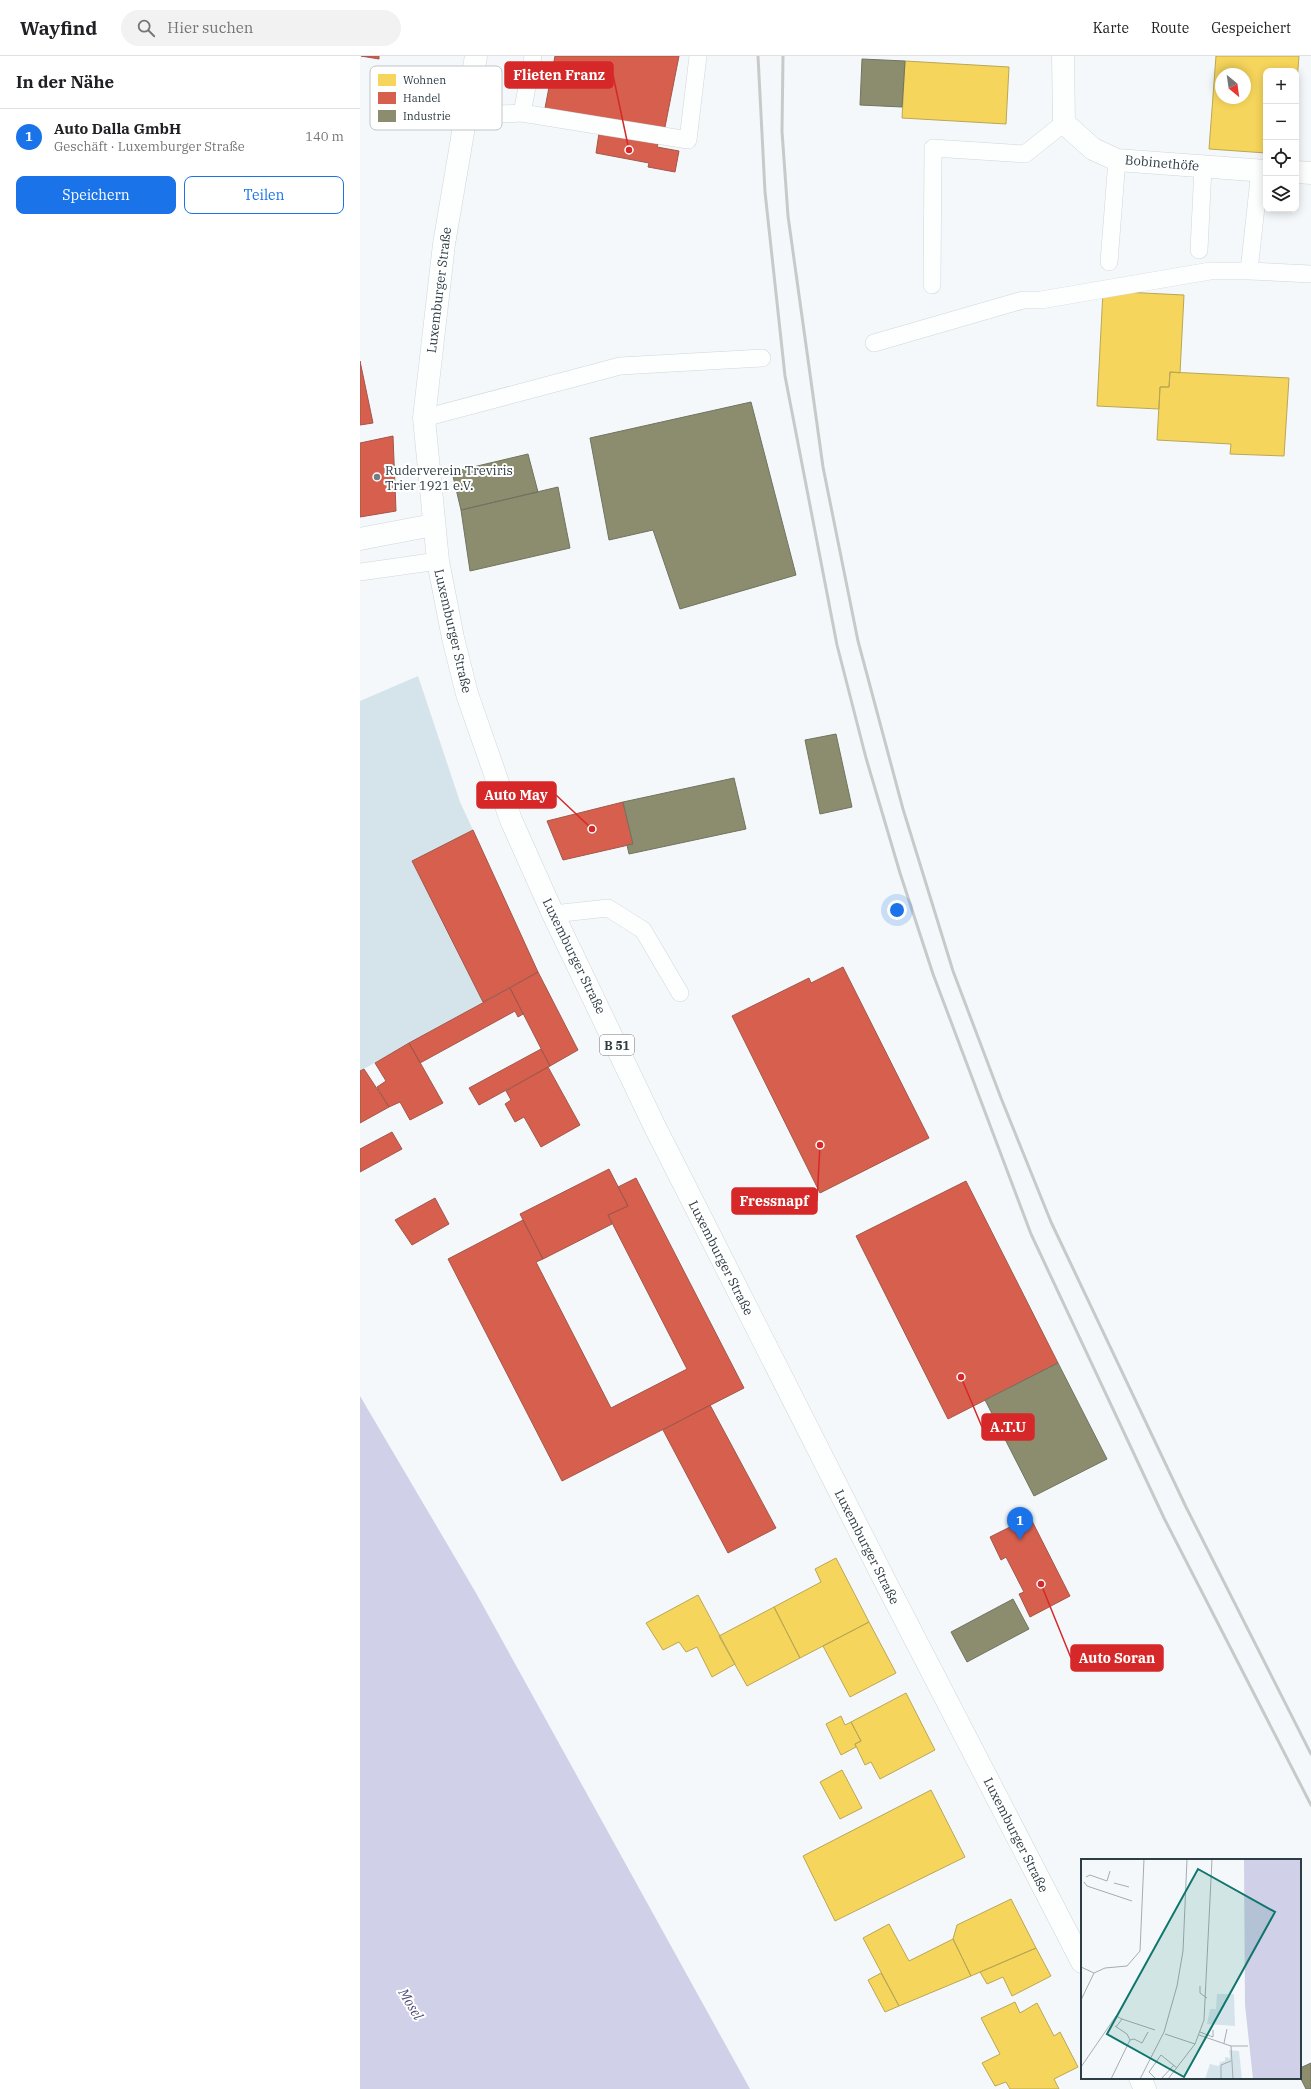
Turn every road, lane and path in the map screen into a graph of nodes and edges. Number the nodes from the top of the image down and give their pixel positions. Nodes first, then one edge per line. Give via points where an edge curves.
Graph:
1 (476, 56) edge
2 (533, 56) edge
3 (698, 56) edge
4 (1063, 56) edge
5 (474, 66) edge
6 (522, 113) junction
7 (502, 114) edge
8 (1064, 122) junction
9 (463, 130) edge
10 (1117, 160) junction
11 (1203, 167) junction
12 (1263, 170) edge
13 (1299, 172) edge
14 (1311, 173) edge
15 (1198, 250) dead end
16 (1109, 262) dead end
17 (1249, 271) junction
18 (1311, 274) edge
19 (932, 285) dead end
20 (874, 343) dead end
21 (762, 358) dead end
22 (424, 418) junction
23 (433, 525) junction
24 (360, 539) edge
25 (438, 561) junction
26 (360, 572) edge
27 (553, 914) junction
28 (680, 993) dead end
29 (1081, 1960) edge
30 (1140, 2079) edge
31 (1145, 2089) edge

1 - 5 main road, Luxemburger Straße / B 51
2 - 6 lane
3 - 6 lane via 688,140
4 - 8 main road
6 - 7 lane
8 - 10 main road, Bobinethöfe via 1093,148
8 - 19 lane via 1026,154 933,148
9 - 22 main road, Luxemburger Straße / B 51 via 444,244
10 - 11 main road, Bobinethöfe
10 - 16 lane
11 - 12 main road, Bobinethöfe
11 - 15 lane
12 - 17 lane
13 - 14 main road
17 - 18 lane
17 - 20 lane via 1210,271 1041,300 1023,300
21 - 22 lane via 620,366
22 - 23 main road, Luxemburger Straße / B 51
23 - 24 main road
23 - 25 main road, Luxemburger Straße / B 51
25 - 26 lane
25 - 27 main road, Luxemburger Straße / B 51 via 452,638 467,694 511,820
27 - 28 lane via 608,908 643,930
27 - 29 main road, Luxemburger Straße / B 51 via 655,1127 884,1581
30 - 31 main road

